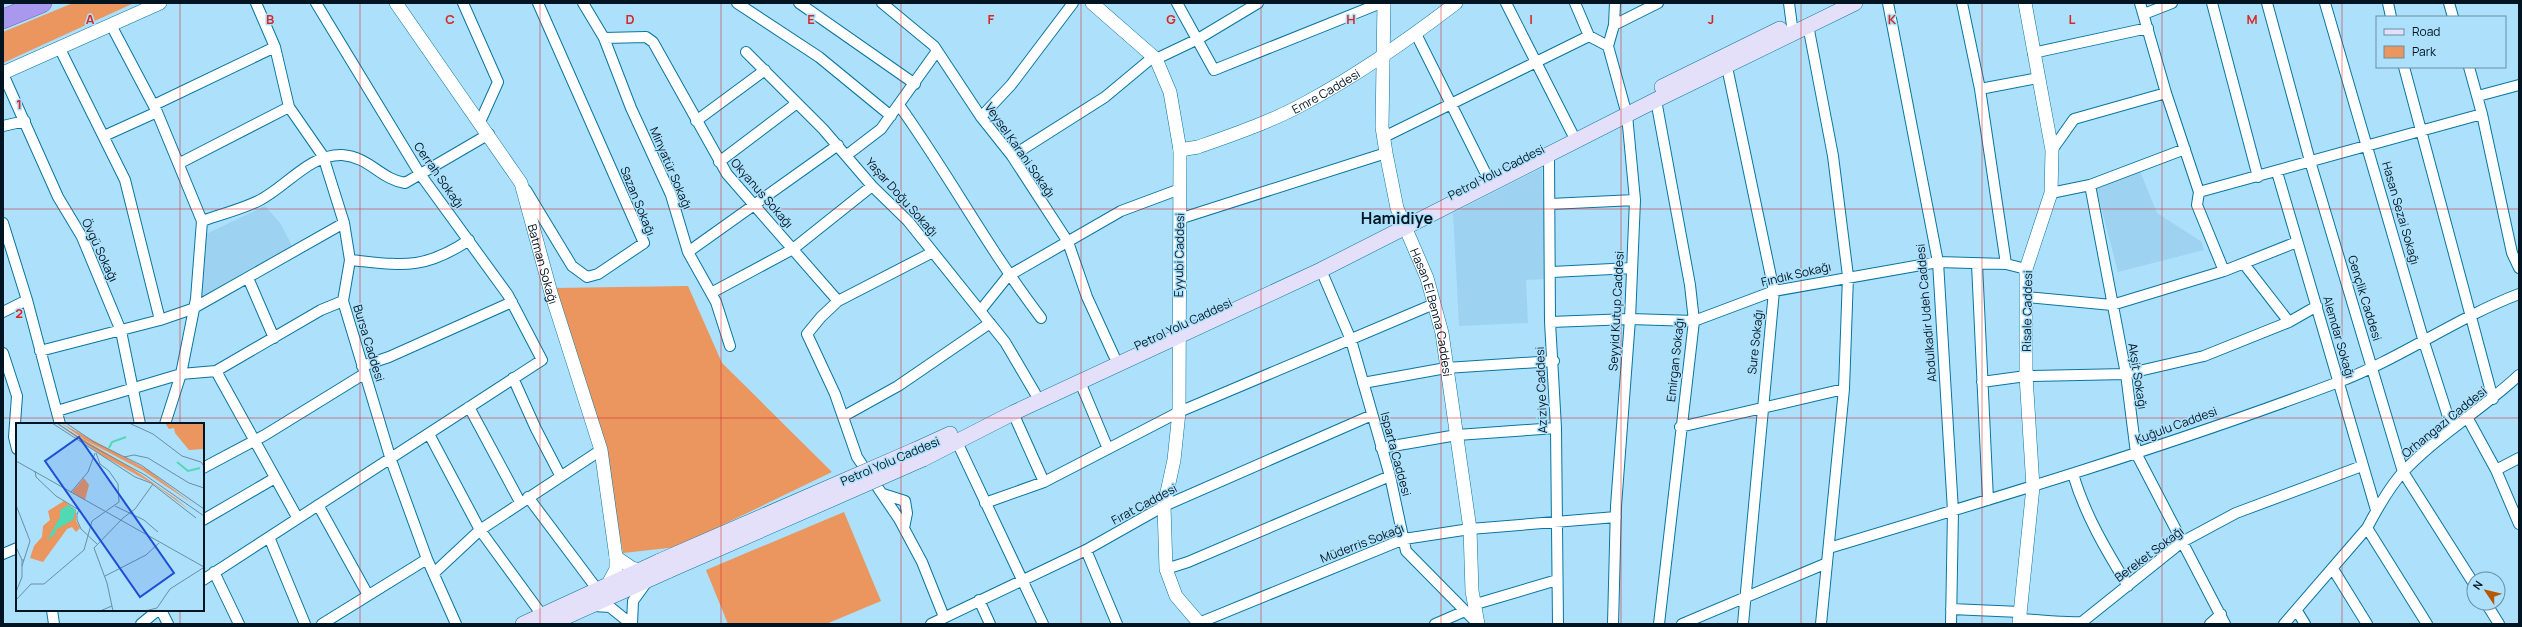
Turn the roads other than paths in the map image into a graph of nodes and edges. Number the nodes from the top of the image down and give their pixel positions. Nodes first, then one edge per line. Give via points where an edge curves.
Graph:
1 (42, 3) edge
2 (160, 3) edge
3 (256, 3) edge
4 (316, 3) edge
5 (396, 3) edge
6 (463, 3) edge
7 (538, 3) edge
8 (583, 3) edge
9 (737, 3) edge
10 (799, 3) edge
11 (882, 3) edge
12 (1073, 3) edge
13 (1092, 3) edge
14 (1177, 3) edge
15 (1258, 3) edge
16 (1381, 3) edge
17 (1384, 3) edge
18 (1456, 3) edge
19 (1506, 3) edge
20 (1575, 3) edge
21 (1615, 3) edge
22 (1658, 3) edge
23 (1789, 3) edge
24 (1834, 3) edge
25 (1855, 3) edge
26 (1888, 3) edge
27 (1962, 3) edge
28 (2025, 3) edge
29 (2140, 3) edge
30 (2172, 3) edge
31 (2212, 3) edge
32 (2266, 3) edge
33 (2325, 3) edge
34 (2388, 3) edge
35 (2449, 3) edge
36 (2144, 14) junction
37 (2392, 16) edge
38 (2453, 16) edge
39 (3, 19) edge
40 (111, 25) junction
41 (1614, 25) junction
42 (1808, 25) junction
43 (2148, 28) junction
44 (1792, 29) junction
45 (1416, 34) junction
46 (1589, 36) junction
47 (604, 38) junction
48 (1198, 39) junction
49 (1608, 46) junction
50 (275, 47) junction
51 (60, 48) junction
52 (937, 51) junction
53 (746, 52) dead end
54 (2033, 52) junction
55 (1383, 54) junction
56 (1155, 58) junction
57 (1535, 61) junction
58 (1727, 67) junction
59 (2404, 68) edge
60 (2469, 68) edge
61 (765, 70) junction
62 (3, 74) edge
63 (2038, 78) junction
64 (915, 84) junction
65 (2519, 85) edge
66 (1980, 88) junction
67 (2166, 92) junction
68 (2478, 96) junction
69 (1656, 100) junction
70 (1451, 102) junction
71 (797, 103) junction
72 (899, 105) junction
73 (289, 107) junction
74 (155, 108) junction
75 (1626, 110) junction
76 (2482, 114) junction
77 (891, 116) junction
78 (981, 117) junction
79 (25, 121) junction
80 (696, 121) junction
81 (480, 122) junction
82 (3, 126) edge
83 (2420, 132) junction
84 (1572, 133) junction
85 (489, 134) junction
86 (104, 136) junction
87 (1384, 137) junction
88 (838, 145) junction
89 (2368, 146) junction
90 (2185, 149) junction
91 (1180, 150) junction
92 (2052, 150) junction
93 (1386, 152) junction
94 (847, 155) junction
95 (323, 156) junction
96 (1012, 156) junction
97 (1549, 156) junction
98 (2310, 161) junction
99 (719, 162) junction
100 (180, 163) junction
101 (2277, 172) junction
102 (420, 174) junction
103 (1487, 176) junction
104 (2258, 177) junction
105 (522, 183) junction
106 (2090, 185) junction
107 (872, 186) junction
108 (1180, 189) junction
109 (2199, 192) junction
110 (2051, 193) junction
111 (1635, 200) junction
112 (754, 204) junction
113 (1550, 204) junction
114 (1180, 219) junction
115 (202, 221) junction
116 (3, 223) edge
117 (1403, 223) junction
118 (344, 224) junction
119 (469, 240) junction
120 (1068, 242) junction
121 (2297, 242) junction
122 (793, 249) junction
123 (688, 252) junction
124 (933, 252) junction
125 (350, 260) junction
126 (1938, 262) junction
127 (1977, 264) junction
128 (2006, 264) junction
129 (2244, 264) junction
130 (1632, 268) junction
131 (2519, 268) edge
132 (2026, 269) junction
133 (1321, 270) junction
134 (2224, 271) junction
135 (1552, 272) junction
136 (1008, 276) junction
137 (1848, 276) junction
138 (248, 278) junction
139 (1774, 290) junction
140 (711, 293) junction
141 (2519, 294) edge
142 (2026, 297) junction
143 (27, 300) junction
144 (343, 301) junction
145 (838, 301) junction
146 (512, 302) junction
147 (1434, 304) junction
148 (2112, 305) junction
149 (2318, 306) junction
150 (192, 309) junction
151 (980, 311) junction
152 (3, 312) edge
153 (2470, 315) junction
154 (1041, 318) dead end
155 (1630, 319) junction
156 (160, 320) junction
157 (1694, 321) junction
158 (1550, 322) junction
159 (2289, 322) junction
160 (990, 323) junction
161 (121, 331) junction
162 (1178, 332) junction
163 (274, 338) junction
164 (1350, 340) junction
165 (2424, 342) junction
166 (730, 346) dead end
167 (40, 351) junction
168 (3, 353) edge
169 (1114, 356) junction
170 (1554, 361) junction
171 (2372, 366) junction
172 (1446, 368) junction
173 (363, 370) junction
174 (216, 371) junction
175 (181, 374) junction
176 (2126, 374) junction
177 (2519, 375) edge
178 (2026, 376) junction
179 (514, 378) junction
180 (1080, 382) junction
181 (1982, 382) junction
182 (2338, 382) junction
183 (1363, 384) junction
184 (132, 387) junction
185 (1844, 389) junction
186 (1036, 393) junction
187 (2493, 399) junction
188 (470, 407) junction
189 (1762, 409) junction
190 (56, 412) junction
191 (1179, 412) junction
192 (1013, 413) junction
193 (1372, 415) junction
194 (844, 416) junction
195 (2467, 418) junction
196 (60, 423) edge
197 (140, 423) edge
198 (164, 423) edge
199 (1680, 427) junction
200 (1556, 428) junction
201 (2452, 430) junction
202 (429, 434) junction
203 (1457, 435) junction
204 (254, 441) junction
205 (957, 442) junction
206 (16, 445) edge
207 (1381, 448) junction
208 (1108, 449) junction
209 (601, 450) junction
210 (2136, 453) junction
211 (919, 454) junction
212 (2519, 458) edge
213 (391, 460) junction
214 (2362, 466) junction
215 (204, 467) edge
216 (2496, 470) junction
217 (2403, 472) junction
218 (2073, 474) junction
219 (560, 476) junction
220 (1390, 476) junction
221 (275, 478) junction
222 (1044, 482) junction
223 (2033, 488) junction
224 (883, 494) junction
225 (524, 499) junction
226 (1988, 500) junction
227 (985, 504) junction
228 (318, 505) junction
229 (1164, 506) junction
230 (2376, 510) junction
231 (1953, 511) junction
232 (297, 517) junction
233 (1616, 517) junction
234 (204, 519) edge
235 (1555, 522) junction
236 (2519, 524) edge
237 (904, 528) junction
238 (2367, 528) junction
239 (1470, 529) junction
240 (480, 530) junction
241 (269, 537) junction
242 (1404, 539) junction
243 (2182, 542) junction
244 (16, 548) edge
245 (1829, 548) junction
246 (1086, 550) junction
247 (3, 554) edge
248 (616, 557) junction
249 (427, 559) junction
250 (1827, 563) junction
251 (1166, 569) junction
252 (2333, 569) junction
253 (2466, 571) edge
254 (214, 572) junction
255 (434, 573) junction
256 (646, 574) junction
257 (204, 579) edge
258 (1021, 580) junction
259 (1557, 580) junction
260 (602, 586) junction
261 (2128, 586) junction
262 (368, 595) junction
263 (1746, 596) junction
264 (979, 600) junction
265 (590, 606) junction
266 (1470, 607) junction
267 (1951, 609) junction
268 (52, 611) edge
269 (158, 611) edge
270 (160, 611) edge
271 (2297, 611) junction
272 (2491, 611) edge
273 (2220, 614) junction
274 (944, 617) junction
275 (2019, 618) edge
276 (546, 620) edge
277 (2046, 622) edge
278 (2083, 623) edge
279 (54, 624) edge
280 (141, 624) edge
281 (168, 624) edge
282 (239, 624) edge
283 (305, 624) edge
284 (322, 624) edge
285 (456, 624) edge
286 (523, 624) edge
287 (631, 624) edge
288 (931, 624) edge
289 (990, 624) edge
290 (1044, 624) edge
291 (1117, 624) edge
292 (1199, 624) edge
293 (1435, 624) edge
294 (1478, 624) edge
295 (1558, 624) edge
296 (1613, 624) edge
297 (1659, 624) edge
298 (1682, 624) edge
299 (1743, 624) edge
300 (1821, 624) edge
301 (1951, 624) edge
302 (2210, 624) edge
303 (2225, 624) edge
304 (2284, 624) edge
305 (2305, 624) edge
306 (2367, 624) edge
307 (2427, 624) edge
308 (2499, 624) edge

1 - 39 highway
2 - 40 street
3 - 50 street, Bursa Caddesi
4 - 102 street, Cerrah Sokağı
5 - 81 street, Batman Sokağı
6 - 81 street via 498,82
7 - 105 street, Sazan Sokağı via 644,243 598,274 587,277 572,266
8 - 47 street, Minyatür Sokağı
9 - 77 street via 819,57
10 - 64 street
11 - 52 street, Veysel Karani Sokağı
12 - 78 street via 1011,84
13 - 56 street, Eyyubi Caddesi
14 - 48 street
15 - 48 street
16 - 48 street via 1214,70
17 - 55 street, Hasan El Benna Caddesi
18 - 45 street, Emre Caddesi
19 - 57 street
20 - 46 street
21 - 41 street
22 - 41 street
23 - 44 street
24 - 44 main road, Petrol Yolu Caddesi
25 - 42 main road, Petrol Yolu Caddesi
26 - 126 street, Abdulkadir Udeh Caddesi
27 - 66 street
28 - 54 street, Risale Caddesi
29 - 36 street
30 - 36 street
31 - 104 street
32 - 98 street, Gençlik Caddesi
33 - 89 street, Hasan Sezai Sokağı
34 - 37 street
35 - 38 street
36 - 43 street
40 - 51 street
40 - 74 street
41 - 49 street
42 - 44 main road, Petrol Yolu Caddesi
42 - 137 street via 1833,156
43 - 54 street
43 - 67 street
44 - 58 main road, Petrol Yolu Caddesi
44 - 75 main road, Petrol Yolu Caddesi
45 - 55 street, Emre Caddesi
45 - 70 street
46 - 49 street
46 - 57 street
47 - 80 street, Okyanus Sokağı via 646,37 653,42
47 - 123 street, Minyatür Sokağı via 671,195
48 - 56 street
49 - 75 street, Seyyid Kutup Caddesi
50 - 73 street, Bursa Caddesi
50 - 74 street
51 - 62 street
51 - 86 street
52 - 64 street
52 - 78 street, Veysel Karani Sokağı
53 - 61 street, Yaşar Doğu Sokağı
54 - 63 street, Risale Caddesi
55 - 87 street, Hasan El Benna Caddesi
55 - 91 street, Emre Caddesi via 1360,72 1300,106 1198,147
56 - 91 street, Eyyubi Caddesi via 1170,92
56 - 96 street via 1105,97
57 - 70 street
57 - 84 street
58 - 69 main road, Petrol Yolu Caddesi
58 - 139 street, Sure Sokağı
59 - 83 street
60 - 68 street
61 - 71 street, Yaşar Doğu Sokağı
61 - 80 street
62 - 79 street, Övgü Sokağı
63 - 66 street
63 - 92 street, Risale Caddesi
64 - 72 street
65 - 68 street
66 - 128 street
67 - 90 street
67 - 92 street via 2074,119
68 - 76 street
69 - 75 main road, Petrol Yolu Caddesi
69 - 157 street, Emirgan Sokağı via 1690,285
70 - 87 street
70 - 103 street
71 - 88 street, Yaşar Doğu Sokağı
71 - 99 street
72 - 77 street
72 - 136 street via 927,144
73 - 95 street, Bursa Caddesi
73 - 100 street
74 - 86 street
74 - 100 street
75 - 84 main road, Petrol Yolu Caddesi
75 - 97 main road, Petrol Yolu Caddesi
75 - 111 street, Seyyid Kutup Caddesi
76 - 83 street
76 - 131 street via 2512,252
77 - 94 street via 881,129
78 - 96 street, Veysel Karani Sokağı
79 - 82 street
79 - 161 street, Övgü Sokağı via 58,197 82,237
80 - 99 street, Okyanus Sokağı
81 - 85 street, Batman Sokağı
83 - 89 street
83 - 153 street
84 - 103 main road, Petrol Yolu Caddesi
85 - 102 street
85 - 105 street, Batman Sokağı
86 - 156 street via 125,180
87 - 93 street, Hasan El Benna Caddesi
88 - 94 street, Yaşar Doğu Sokağı
88 - 112 street
89 - 98 street
89 - 165 street, Hasan Sezai Sokağı
90 - 106 street
90 - 109 street
91 - 108 street, Eyyubi Caddesi
92 - 110 street, Risale Caddesi
93 - 114 street
93 - 117 street, Hasan El Benna Caddesi via 1397,208
94 - 107 street, Yaşar Doğu Sokağı
95 - 102 street via 342,155 363,159 394,181 405,183
95 - 115 street via 260,200
95 - 118 street, Bursa Caddesi
96 - 120 street, Veysel Karani Sokağı
97 - 113 street, Aziziye Caddesi
97 - 117 main road, Petrol Yolu Caddesi
98 - 101 street
98 - 171 street, Gençlik Caddesi
99 - 112 street, Okyanus Sokağı
100 - 115 street
101 - 104 street
101 - 121 street, Alemdar Sokağı
102 - 119 street, Cerrah Sokağı
103 - 117 main road, Petrol Yolu Caddesi
104 - 109 street
105 - 209 street, Batman Sokağı via 551,293
106 - 110 street
106 - 148 street, Akşit Sokağı
107 - 122 street
107 - 124 street, Yaşar Doğu Sokağı via 908,221
108 - 114 street, Eyyubi Caddesi
108 - 120 street via 1121,211
109 - 134 street via 2197,205
110 - 132 street, Risale Caddesi
111 - 113 street
111 - 130 street, Seyyid Kutup Caddesi
112 - 122 street, Okyanus Sokağı
112 - 123 street via 737,219
113 - 135 street, Aziziye Caddesi
114 - 162 street, Eyyubi Caddesi
115 - 150 street via 196,299
116 - 143 street
117 - 133 main road, Petrol Yolu Caddesi
117 - 147 street, Hasan El Benna Caddesi via 1427,278
117 - 162 main road, Petrol Yolu Caddesi
118 - 125 street, Bursa Caddesi
118 - 138 street
119 - 125 street via 447,255 408,266
119 - 146 street, Cerrah Sokağı
120 - 136 street
120 - 169 street, Veysel Karani Sokağı via 1087,297
121 - 129 street
121 - 149 street, Alemdar Sokağı
122 - 140 street
122 - 145 street, Okyanus Sokağı
123 - 140 street, Minyatür Sokağı
124 - 145 street
124 - 151 street, Yaşar Doğu Sokağı
125 - 144 street, Bursa Caddesi
126 - 127 street, Fındık Sokağı
126 - 137 street, Fındık Sokağı
126 - 231 street, Abdulkadir Udeh Caddesi
127 - 128 street, Fındık Sokağı
127 - 181 street
128 - 132 street, Fındık Sokağı
129 - 134 street
129 - 159 street
130 - 135 street
130 - 155 street, Seyyid Kutup Caddesi
132 - 142 street, Risale Caddesi
133 - 162 main road, Petrol Yolu Caddesi
133 - 164 street, Isparta Caddesi
134 - 148 street
135 - 158 street, Aziziye Caddesi
136 - 151 street
136 - 154 street
137 - 139 street, Fındık Sokağı
137 - 185 street
138 - 150 street
138 - 163 street
139 - 157 street, Fındık Sokağı
139 - 189 street, Sure Sokağı
140 - 166 street, Minyatür Sokağı
141 - 153 street, Kuğulu Caddesi
142 - 148 street
142 - 178 street, Risale Caddesi
143 - 152 street
143 - 167 street
144 - 163 street via 321,310
144 - 173 street, Bursa Caddesi
145 - 194 street via 821,316 807,334
146 - 173 street
146 - 179 street, Cerrah Sokağı via 542,360
147 - 164 street
147 - 172 street, Hasan El Benna Caddesi via 1442,333
148 - 176 street, Akşit Sokağı
149 - 159 street
149 - 182 street, Alemdar Sokağı
150 - 156 street
150 - 175 street
151 - 160 street, Yaşar Doğu Sokağı
153 - 165 street, Kuğulu Caddesi
153 - 187 street
155 - 157 street, Fındık Sokağı
155 - 158 street, Fındık Sokağı
155 - 233 street, Seyyid Kutup Caddesi
156 - 161 street
157 - 199 street, Emirgan Sokağı
158 - 170 street, Aziziye Caddesi
159 - 176 street via 2204,356
160 - 186 street, Yaşar Doğu Sokağı via 1005,342
160 - 194 street via 898,386
161 - 167 street
161 - 184 street, Övgü Sokağı
162 - 169 main road, Petrol Yolu Caddesi
162 - 180 main road, Petrol Yolu Caddesi
162 - 191 street, Eyyubi Caddesi
163 - 174 street
164 - 183 street, Isparta Caddesi
164 - 191 street
165 - 171 street, Kuğulu Caddesi
165 - 201 street, Hasan Sezai Sokağı
167 - 190 street
168 - 206 street via 17,396 14,437
169 - 186 main road, Petrol Yolu Caddesi
170 - 172 street
170 - 200 street, Aziziye Caddesi
171 - 182 street, Kuğulu Caddesi
171 - 217 street, Gençlik Caddesi
172 - 183 street
172 - 203 street, Hasan El Benna Caddesi
173 - 204 street
173 - 213 street, Bursa Caddesi
174 - 175 street
174 - 204 street
175 - 184 street
175 - 198 street
176 - 178 street
176 - 210 street, Akşit Sokağı
177 - 187 street, Orhangazi Caddesi
178 - 181 street
178 - 223 street, Risale Caddesi
179 - 188 street
179 - 219 street
180 - 192 main road, Petrol Yolu Caddesi
180 - 208 street
181 - 226 street
182 - 210 street, Kuğulu Caddesi
182 - 214 street, Alemdar Sokağı
183 - 193 street, Isparta Caddesi
184 - 190 street
184 - 197 street, Övgü Sokağı
185 - 189 street
185 - 245 street
186 - 211 main road, Petrol Yolu Caddesi
187 - 195 street, Orhangazi Caddesi
188 - 202 street
188 - 225 street
189 - 199 street
189 - 263 street, Sure Sokağı
190 - 196 street
191 - 208 street
191 - 229 street, Eyyubi Caddesi via 1174,460
192 - 205 main road, Petrol Yolu Caddesi
192 - 222 street
193 - 207 street, Isparta Caddesi
193 - 229 street, Fırat Caddesi
194 - 224 street via 850,442 857,457
195 - 201 street, Orhangazi Caddesi
195 - 216 street
199 - 297 street, Emirgan Sokağı
200 - 203 street
200 - 235 street, Aziziye Caddesi
201 - 217 street, Orhangazi Caddesi
202 - 213 street
202 - 240 street
203 - 207 street
203 - 239 street, Hasan El Benna Caddesi
204 - 215 street
204 - 221 street
205 - 211 main road, Petrol Yolu Caddesi
205 - 227 street
207 - 220 street, Isparta Caddesi
208 - 222 street
209 - 219 street
209 - 248 street, Batman Sokağı
210 - 218 street, Kuğulu Caddesi
210 - 243 street, Akşit Sokağı
211 - 256 main road, Petrol Yolu Caddesi, bridge
212 - 216 street
213 - 228 street
213 - 249 street, Bursa Caddesi
214 - 230 street, Alemdar Sokağı
214 - 243 street, Bereket Sokağı via 2236,513
216 - 236 street
217 - 230 street, Orhangazi Caddesi
217 - 253 street, Gençlik Caddesi
218 - 223 street, Kuğulu Caddesi
218 - 261 street via 2080,498 2099,540
219 - 225 street
220 - 242 street, Isparta Caddesi
220 - 251 street
221 - 232 street
221 - 234 street
222 - 227 street
223 - 226 street, Kuğulu Caddesi
223 - 275 street, Risale Caddesi
224 - 237 street
224 - 237 street via 905,501 908,512
225 - 240 street
225 - 260 street
226 - 231 street, Kuğulu Caddesi
227 - 258 street
228 - 232 street
228 - 262 street
229 - 246 street, Fırat Caddesi
229 - 251 street, Eyyubi Caddesi
230 - 238 street, Orhangazi Caddesi
231 - 245 street, Kuğulu Caddesi
231 - 267 street, Abdulkadir Udeh Caddesi
232 - 241 street
233 - 235 street, Müderris Sokağı
233 - 296 street, Seyyid Kutup Caddesi
235 - 239 street, Müderris Sokağı
235 - 259 street, Aziziye Caddesi
237 - 274 street via 922,562
238 - 252 street, Orhangazi Caddesi
238 - 307 street
239 - 242 street, Müderris Sokağı
239 - 266 street, Hasan El Benna Caddesi
240 - 255 street
240 - 276 street
241 - 254 street
241 - 283 street
242 - 266 street, Isparta Caddesi via 1406,551
242 - 292 street, Müderris Sokağı
243 - 261 street, Bereket Sokağı
243 - 273 street, Akşit Sokağı
244 - 247 street
245 - 250 street
246 - 258 street, Fırat Caddesi
246 - 291 street
248 - 256 street
248 - 260 street, Batman Sokağı via 616,569
249 - 255 street, Bursa Caddesi
249 - 262 street
250 - 263 street
250 - 300 street
251 - 292 street, Eyyubi Caddesi via 1176,596
252 - 271 street, Orhangazi Caddesi
252 - 306 street
254 - 257 street
254 - 282 street
255 - 285 street, Bursa Caddesi
256 - 260 main road, Petrol Yolu Caddesi
256 - 265 main road, Petrol Yolu Caddesi
256 - 287 street via 635,596
258 - 264 street, Fırat Caddesi
258 - 290 street
259 - 266 street
259 - 295 street, Aziziye Caddesi
260 - 276 main road, Petrol Yolu Caddesi
261 - 278 street, Bereket Sokağı
262 - 284 street
263 - 298 street
263 - 299 street, Sure Sokağı
264 - 274 street, Fırat Caddesi
264 - 289 street
265 - 276 main road, Petrol Yolu Caddesi
265 - 287 street via 610,607
266 - 293 street
266 - 294 street, Hasan El Benna Caddesi
267 - 275 street, Bereket Sokağı
267 - 301 street, Abdulkadir Udeh Caddesi
268 - 279 street
269 - 280 street
270 - 281 street
271 - 304 street, Orhangazi Caddesi
271 - 305 street
272 - 308 street
273 - 302 street
273 - 303 street, Akşit Sokağı
274 - 288 street, Fırat Caddesi
275 - 277 street, Bereket Sokağı
276 - 286 main road, Petrol Yolu Caddesi
277 - 278 street, Bereket Sokağı

